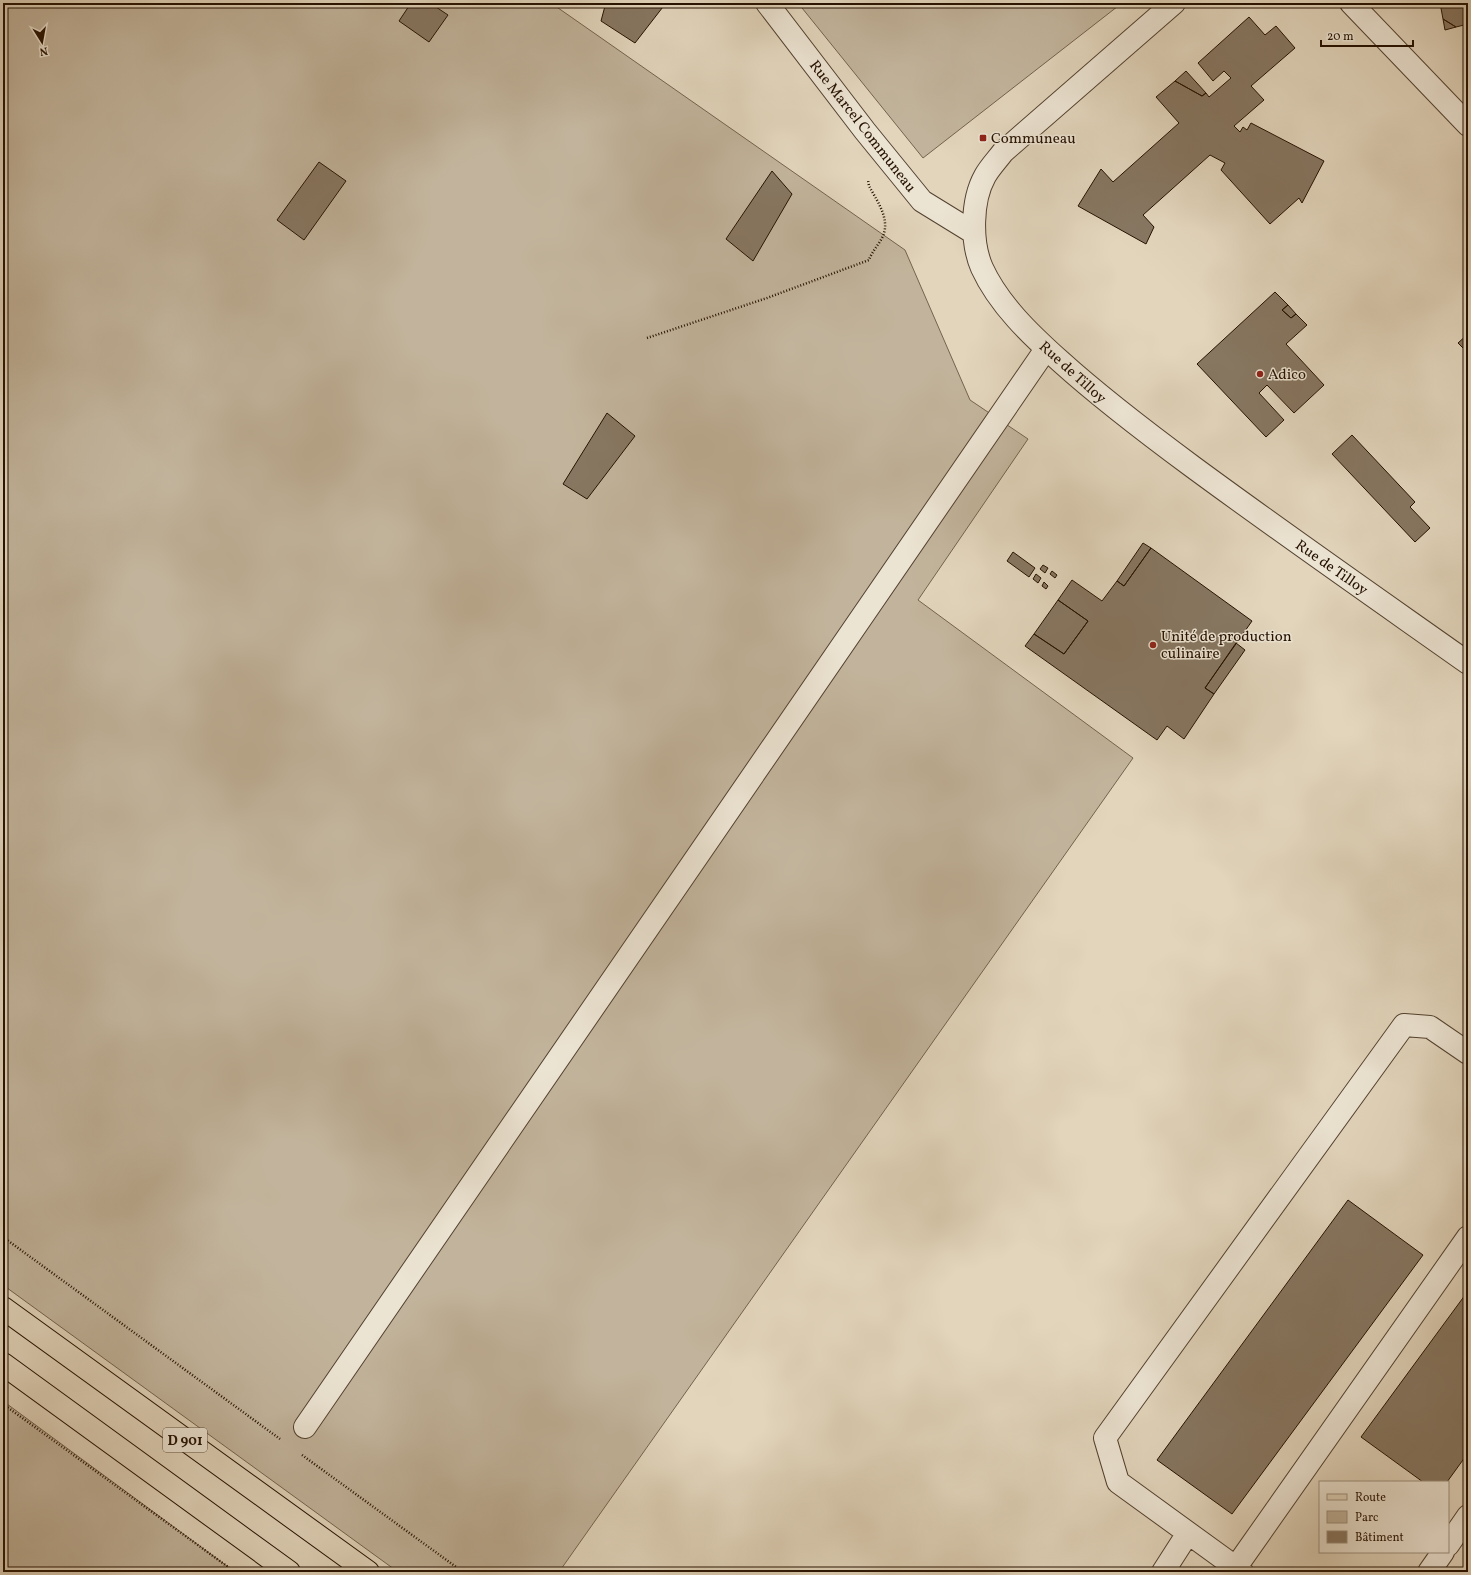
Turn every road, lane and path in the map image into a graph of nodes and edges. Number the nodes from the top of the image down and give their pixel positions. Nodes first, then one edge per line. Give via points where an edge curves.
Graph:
1 (767, 3) edge
2 (1174, 3) edge
3 (1351, 3) edge
4 (1468, 125) edge
5 (868, 178) dead end
6 (974, 233) junction
7 (647, 338) dead end
8 (1046, 349) junction
9 (1468, 663) edge
10 (1468, 1053) edge
11 (3, 1237) edge
12 (1468, 1237) edge
13 (3, 1308) edge
14 (3, 1364) edge
15 (3, 1404) edge
16 (305, 1427) dead end
17 (282, 1440) dead end
18 (301, 1454) dead end
19 (1468, 1516) edge
20 (1188, 1533) junction
21 (1449, 1544) edge
22 (1442, 1553) edge
23 (1239, 1570) edge
24 (235, 1572) edge
25 (289, 1572) edge
26 (368, 1572) edge
27 (463, 1572) edge
28 (1163, 1572) edge
29 (1429, 1572) edge

1 - 6 street, Rue Marcel Communeau via 922,201
2 - 6 street, Rue de Tilloy via 1003,152 984,178 978,194
3 - 4 street
5 - 7 path via 869,186 885,218 884,233 868,260 768,298
6 - 8 street, Rue de Tilloy via 982,267 990,284 1022,325
8 - 9 street, Rue de Tilloy via 1113,408 1168,449 1261,518
8 - 16 street
10 - 20 street via 1430,1027 1404,1025 1105,1438 1118,1482
11 - 17 path
12 - 23 street
13 - 26 main road, D 901
14 - 25 main road
15 - 24 path
18 - 27 path
19 - 21 street
20 - 23 street
20 - 28 street
22 - 29 street

